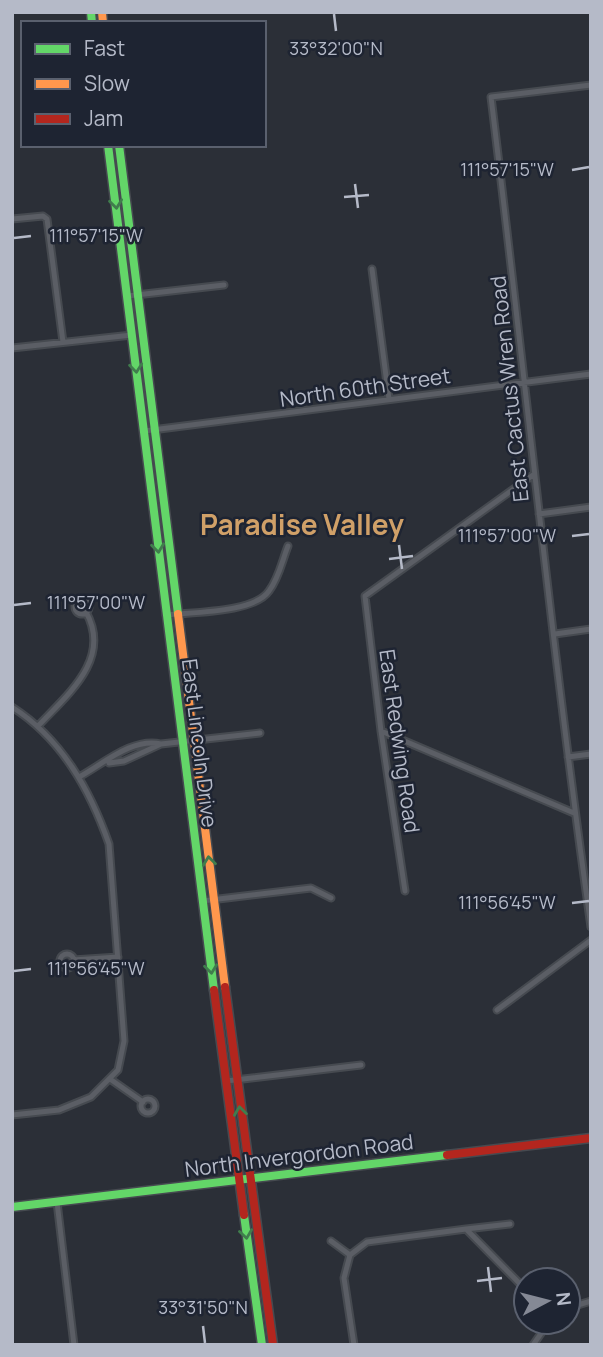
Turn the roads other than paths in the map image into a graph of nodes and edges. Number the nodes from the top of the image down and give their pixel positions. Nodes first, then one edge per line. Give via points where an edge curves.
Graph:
1 (591, 85) edge
2 (108, 147) edge
3 (119, 147) edge
4 (12, 219) edge
5 (372, 269) dead end
6 (224, 285) dead end
7 (138, 295) junction
8 (127, 296) junction
9 (142, 333) junction
10 (132, 335) junction
11 (63, 342) junction
12 (12, 348) edge
13 (591, 374) edge
14 (525, 382) junction
15 (389, 399) junction
16 (154, 430) junction
17 (144, 431) junction
18 (533, 475) junction
19 (591, 507) edge
20 (164, 512) junction
21 (154, 513) junction
22 (539, 514) junction
23 (288, 546) dead end
24 (86, 612) dead end
25 (177, 614) junction
26 (166, 615) junction
27 (591, 629) edge
28 (555, 634) junction
29 (12, 707) edge
30 (38, 726) junction
31 (381, 731) junction
32 (260, 733) dead end
33 (193, 740) junction
34 (183, 741) junction
35 (591, 754) edge
36 (568, 757) junction
37 (79, 777) junction
38 (575, 813) junction
39 (588, 880) edge
40 (405, 891) dead end
41 (331, 898) dead end
42 (213, 900) junction
43 (202, 901) junction
44 (591, 927) edge
45 (591, 940) edge
46 (118, 957) junction
47 (73, 960) dead end
48 (497, 1010) dead end
49 (361, 1065) dead end
50 (110, 1079) junction
51 (236, 1079) junction
52 (226, 1080) junction
53 (143, 1102) dead end
54 (12, 1115) edge
55 (591, 1138) edge
56 (249, 1179) junction
57 (238, 1180) junction
58 (57, 1202) junction
59 (12, 1207) edge
60 (510, 1224) dead end
61 (466, 1229) junction
62 (331, 1241) dead end
63 (350, 1255) junction
64 (512, 1276) edge
65 (264, 1287) junction
66 (254, 1289) junction
67 (74, 1345) edge
68 (262, 1345) edge
69 (273, 1345) edge
70 (354, 1345) edge

1 - 14 street, East Cactus Wren Road via 491,97
2 -> 8 main road, East Lincoln Drive
3 - 7 main road, East Lincoln Drive
4 - 11 street via 47,219
5 - 15 street
6 - 7 street
7 - 8 street
7 - 9 main road, East Lincoln Drive
8 - 10 main road, East Lincoln Drive
9 - 10 street
9 - 16 main road, East Lincoln Drive
10 - 11 street
10 -> 17 main road, East Lincoln Drive
11 - 12 street
13 - 14 street, North 60th Street
14 - 15 street, North 60th Street
14 - 18 street, East Cactus Wren Road
15 - 16 street, North 60th Street
16 - 17 street, North 60th Street
16 - 20 main road, East Lincoln Drive
17 - 21 main road, East Lincoln Drive
18 - 22 street, East Cactus Wren Road
18 - 31 street, East Redwing Road via 365,596
19 - 22 street
20 - 21 main road
20 - 25 main road, East Lincoln Drive
21 -> 26 main road, East Lincoln Drive
22 - 28 street, East Cactus Wren Road
23 - 25 street via 268,593 253,604
24 - 30 street via 95,636 90,663
25 - 26 street
25 - 33 main road, East Lincoln Drive
26 - 34 main road, East Lincoln Drive
27 - 28 street
28 - 36 street, East Cactus Wren Road
29 - 30 street
30 - 37 street
31 - 38 street
31 - 40 street, East Redwing Road
32 - 33 street
33 - 34 street
42 -> 33 main road, East Lincoln Drive
34 - 37 street via 136,746
34 - 43 main road, East Lincoln Drive
35 - 36 street
36 - 38 street, East Cactus Wren Road
37 - 46 street via 109,844
38 - 39 street, East Cactus Wren Road
39 - 44 street, East Cactus Wren Road
41 - 42 street via 311,888
42 - 43 street
42 - 51 main road, East Lincoln Drive
43 -> 52 main road, East Lincoln Drive
45 - 48 street
46 - 47 street
46 - 50 street via 124,1041 118,1070
49 - 51 street
50 - 53 street
50 - 54 street via 81,1103
51 - 52 street
56 -> 51 main road, East Lincoln Drive
52 - 57 main road, East Lincoln Drive
55 - 56 main road, North Invergordon Road
56 - 57 main road, North Invergordon Road
56 - 65 main road, East Lincoln Drive
57 - 58 main road, North Invergordon Road
57 -> 66 main road, East Lincoln Drive
58 - 59 main road, North Invergordon Road
58 - 67 street
60 - 61 street
61 - 63 street via 367,1241
61 - 64 street
62 - 63 street
63 - 70 street via 344,1278
65 - 66 main road
65 - 69 main road, East Lincoln Drive
66 - 68 main road, East Lincoln Drive

